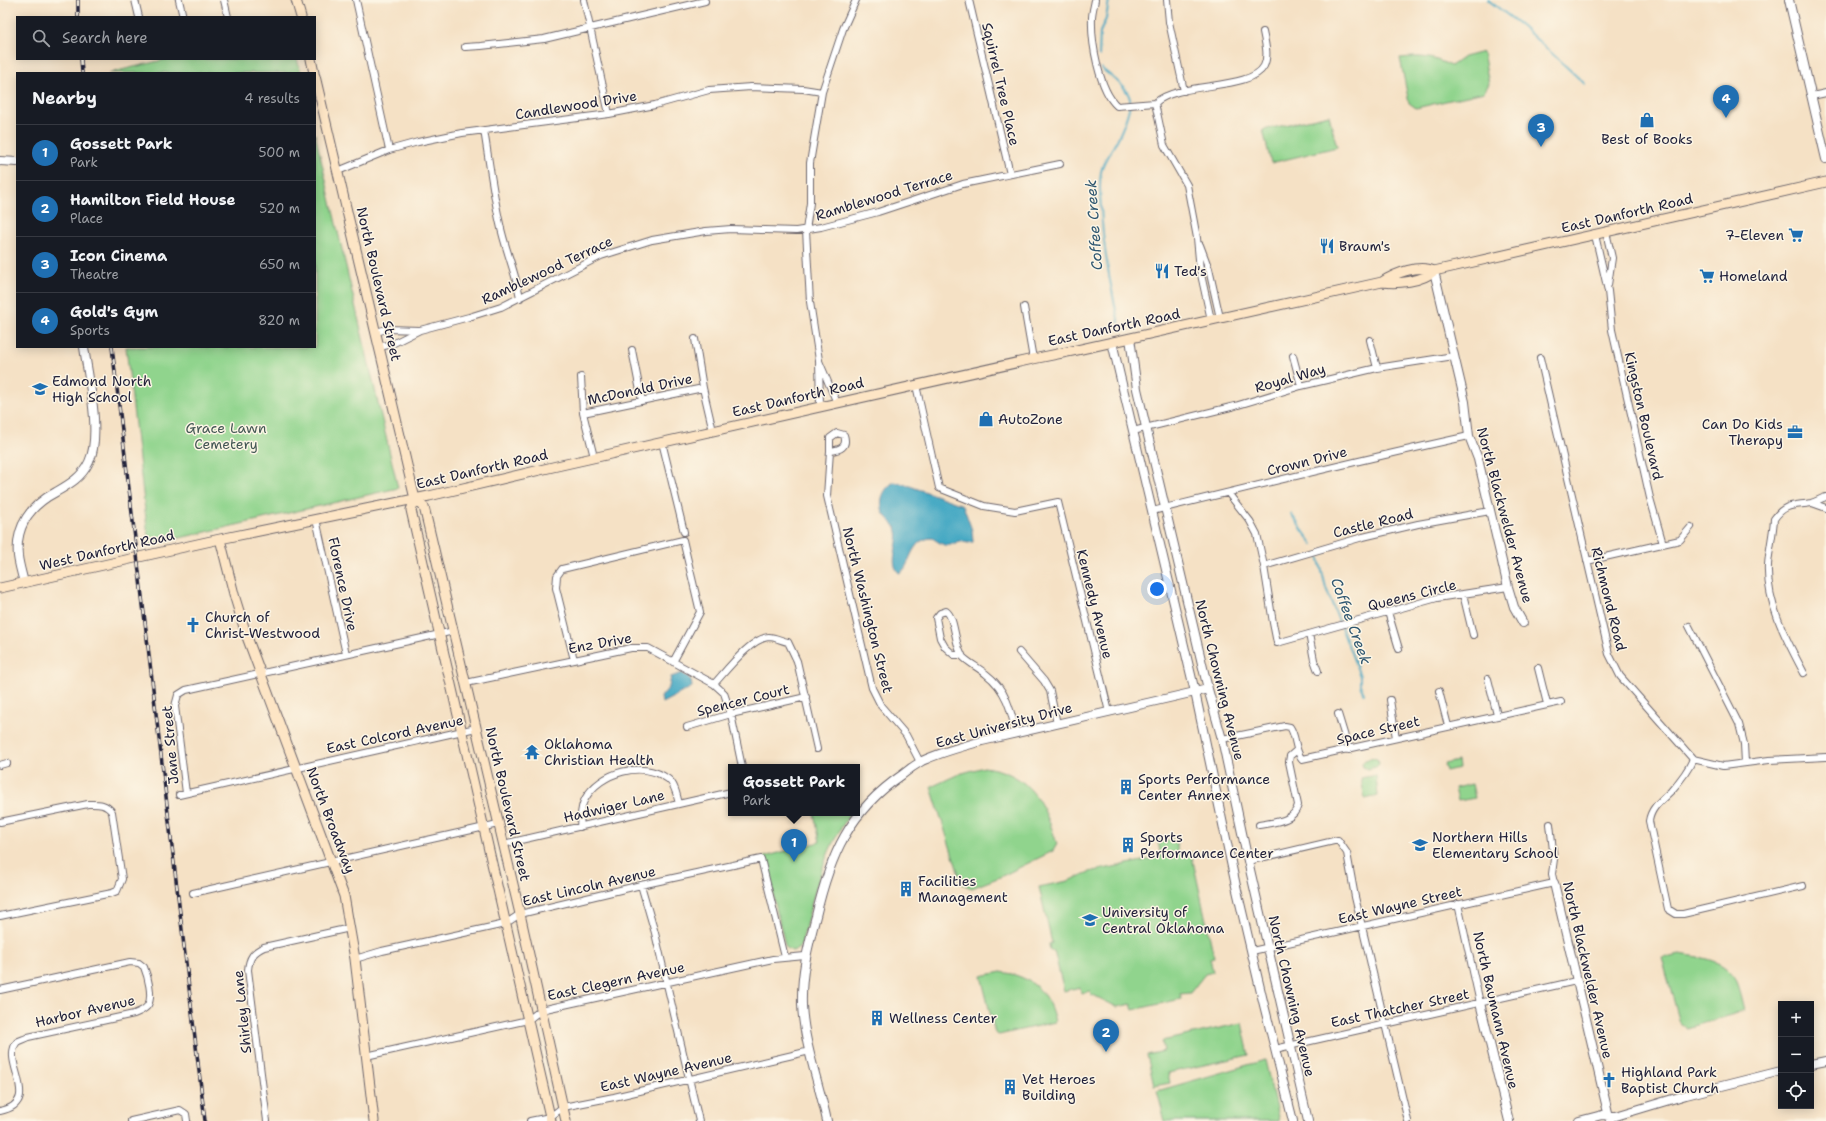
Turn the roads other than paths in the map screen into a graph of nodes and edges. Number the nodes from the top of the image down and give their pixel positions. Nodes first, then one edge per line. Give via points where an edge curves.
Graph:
1 (136, 0) edge
2 (179, 0) edge
3 (224, 0) edge
4 (296, 0) edge
5 (356, 0) edge
6 (584, 0) edge
7 (969, 0) edge
8 (1095, 0) edge
9 (1167, 0) edge
10 (1789, 0) edge
11 (704, 1) dead end
12 (853, 1) edge
13 (139, 16) edge
14 (183, 16) edge
15 (228, 16) edge
16 (301, 16) edge
17 (589, 28) junction
18 (1263, 32) dead end
19 (465, 46) dead end
20 (311, 60) edge
21 (314, 72) edge
22 (316, 78) edge
23 (1184, 91) junction
24 (822, 92) junction
25 (1826, 93) edge
26 (1812, 96) junction
27 (1155, 103) junction
28 (609, 114) junction
29 (484, 130) junction
30 (389, 150) junction
31 (1826, 159) edge
32 (0, 161) edge
33 (16, 162) edge
34 (1060, 164) dead end
35 (338, 171) junction
36 (1010, 174) junction
37 (1826, 182) edge
38 (806, 230) junction
39 (1606, 232) junction
40 (1595, 235) junction
41 (1197, 238) junction
42 (1434, 271) junction
43 (1608, 291) junction
44 (520, 298) junction
45 (1024, 307) dead end
46 (1220, 318) junction
47 (1211, 320) junction
48 (420, 330) junction
49 (376, 332) junction
50 (695, 338) dead end
51 (1130, 338) junction
52 (1370, 340) dead end
53 (1112, 342) junction
54 (380, 347) junction
55 (84, 348) edge
56 (632, 350) dead end
57 (1293, 356) dead end
58 (1454, 356) junction
59 (1033, 358) junction
60 (1540, 358) dead end
61 (818, 360) junction
62 (1377, 368) junction
63 (581, 377) dead end
64 (916, 385) junction
65 (1301, 386) junction
66 (703, 388) junction
67 (642, 401) junction
68 (837, 403) junction
69 (820, 407) junction
70 (583, 413) junction
71 (1146, 427) junction
72 (713, 431) junction
73 (1133, 431) junction
74 (1469, 436) junction
75 (662, 442) junction
76 (830, 451) dead end
77 (594, 457) junction
78 (1228, 493) junction
79 (1826, 497) edge
80 (415, 499) junction
81 (1812, 502) junction
82 (1166, 508) junction
83 (1826, 508) edge
84 (1152, 511) junction
85 (1490, 511) junction
86 (316, 519) junction
87 (1691, 527) dead end
88 (684, 532) dead end
89 (220, 539) junction
90 (1663, 544) junction
91 (1587, 561) junction
92 (1264, 566) junction
93 (24, 582) junction
94 (1508, 587) junction
95 (0, 588) edge
96 (1463, 594) junction
97 (1388, 612) junction
98 (1523, 623) dead end
99 (1689, 626) dead end
100 (454, 631) junction
101 (1309, 634) junction
102 (439, 635) junction
103 (1474, 635) dead end
104 (1399, 649) dead end
105 (1019, 652) dead end
106 (346, 654) junction
107 (962, 656) junction
108 (574, 660) junction
109 (673, 662) junction
110 (1538, 668) dead end
111 (1318, 671) dead end
112 (1804, 673) dead end
113 (262, 674) junction
114 (1488, 679) dead end
115 (466, 683) junction
116 (714, 684) junction
117 (1208, 689) junction
118 (1439, 691) dead end
119 (1195, 692) junction
120 (453, 697) junction
121 (806, 697) junction
122 (1390, 700) dead end
123 (1561, 702) dead end
124 (1547, 704) junction
125 (1109, 712) junction
126 (731, 714) junction
127 (1338, 714) dead end
128 (1497, 715) junction
129 (1057, 724) junction
130 (1448, 726) junction
131 (686, 727) dead end
132 (476, 728) junction
133 (462, 732) junction
134 (1016, 733) junction
135 (1396, 738) junction
136 (1222, 739) junction
137 (817, 749) dead end
138 (1297, 750) junction
139 (1349, 750) junction
140 (1826, 757) edge
141 (1693, 759) junction
142 (920, 762) junction
143 (1745, 763) junction
144 (7, 764) dead end
145 (741, 764) edge
146 (0, 765) edge
147 (296, 768) junction
148 (186, 793) junction
149 (728, 793) edge
150 (178, 795) dead end
151 (679, 804) junction
152 (860, 814) edge
153 (858, 816) edge
154 (0, 822) edge
155 (498, 824) junction
156 (1259, 824) dead end
157 (1550, 824) dead end
158 (580, 826) junction
159 (484, 827) junction
160 (503, 844) junction
161 (491, 857) junction
162 (1248, 861) junction
163 (332, 862) junction
164 (1554, 883) junction
165 (641, 885) junction
166 (1803, 886) dead end
167 (193, 893) dead end
168 (1458, 904) junction
169 (520, 914) junction
170 (0, 916) edge
171 (505, 924) junction
172 (1361, 926) junction
173 (350, 928) junction
174 (1268, 947) junction
175 (1252, 952) junction
176 (806, 956) junction
177 (785, 957) junction
178 (355, 959) junction
179 (1576, 981) junction
180 (666, 982) junction
181 (0, 990) edge
182 (1480, 1003) junction
183 (541, 1010) junction
184 (528, 1020) junction
185 (1385, 1023) junction
186 (1289, 1045) junction
187 (1275, 1049) junction
188 (810, 1051) junction
189 (366, 1056) junction
190 (1826, 1060) edge
191 (1814, 1063) edge
192 (1778, 1073) edge
193 (688, 1079) junction
194 (563, 1107) junction
195 (0, 1111) edge
196 (1610, 1118) edge
197 (551, 1119) edge
198 (131, 1121) edge
199 (187, 1121) edge
200 (267, 1121) edge
201 (374, 1121) edge
202 (530, 1121) edge
203 (566, 1121) edge
204 (699, 1121) edge
205 (827, 1121) edge
206 (1293, 1121) edge
207 (1308, 1121) edge
208 (1408, 1121) edge
209 (1509, 1121) edge
210 (1579, 1121) edge

1 - 13 street
2 - 14 street
3 - 15 street
4 - 16 main road
5 - 30 street
6 - 17 street
7 - 36 street, Squirrel Tree Place
8 - 27 street via 1092,18 1094,43 1097,62 1108,95 1117,106
9 - 23 street via 1169,22
10 - 26 street
11 - 17 street
12 - 24 street
17 - 19 street via 544,39
17 - 28 street
18 - 23 street via 1267,55 1265,65 1254,76
20 - 21 main road, North Boulevard Street
22 - 35 main road, North Boulevard Street
23 - 27 street via 1160,98
24 - 28 street, Candlewood Drive via 728,87
24 - 38 street via 810,163 810,202
25 - 26 street
26 - 31 street
27 - 41 street via 1164,145 1187,186
28 - 29 street, Candlewood Drive
29 - 30 street, Candlewood Drive via 443,136
29 - 44 street via 499,223
30 - 35 street, Candlewood Drive
32 - 33 street
34 - 36 street, Ramblewood Terrace
35 - 49 main road, North Boulevard Street
36 - 38 street, Ramblewood Terrace via 963,184 878,212
37 - 39 main road, East Danforth Road
38 - 44 street, Ramblewood Terrace via 731,229 652,240 601,256
38 - 61 street via 810,302
39 - 40 main road, East Danforth Road
39 - 43 street, Kingston Boulevard via 1612,258
40 - 42 main road, East Danforth Road
40 - 43 street, Kingston Boulevard
41 - 46 street via 1209,269
41 - 47 street via 1200,270
42 - 46 main road, East Danforth Road via 1426,268 1392,275 1382,282
42 - 58 street, North Blackwelder Avenue
43 - 90 street, Kingston Boulevard via 1612,330
44 - 48 street, Ramblewood Terrace via 501,307
45 - 59 street
46 - 47 main road, East Danforth Road
47 - 51 main road, East Danforth Road
48 - 49 street, Ramblewood Terrace via 387,329
48 - 54 street, Ramblewood Terrace
49 - 54 main road, North Boulevard Street
50 - 66 street
51 - 53 main road, East Danforth Road
51 - 71 street, North Chowning Avenue via 1137,389
52 - 62 street
53 - 59 main road, East Danforth Road
53 - 73 street, North Chowning Avenue
54 - 80 main road, North Boulevard Street
55 - 93 street via 95,429 94,448 90,461 75,481 38,503 25,519 20,530 18,556
56 - 67 street
57 - 65 street
58 - 62 street, Royal Way
58 - 74 street, North Blackwelder Avenue via 1465,402
59 - 64 main road, East Danforth Road
60 - 91 street, Richmond Road
61 - 68 street
61 - 69 street
62 - 65 street, Royal Way
63 - 70 street
64 - 68 main road, East Danforth Road
64 - 125 street, Kennedy Avenue via 939,488 984,506 1015,511 1058,502
65 - 71 street, Royal Way via 1236,406
66 - 67 street, McDonald Drive
66 - 72 street
67 - 70 street, McDonald Drive
68 - 69 main road, East Danforth Road
69 - 72 main road, East Danforth Road
70 - 77 street
71 - 73 street, Royal Way
71 - 82 street, North Chowning Avenue
72 - 75 main road, East Danforth Road
73 - 84 street, North Chowning Avenue
74 - 78 street, Crown Drive via 1344,463
74 - 85 street, North Blackwelder Avenue via 1478,459
75 - 77 main road, East Danforth Road
75 - 88 street
76 - 142 street, North Washington Street via 827,496 872,688 881,706 906,736
77 - 80 main road, East Danforth Road
78 - 82 street, Crown Drive
78 - 92 street via 1257,534
79 - 81 street
80 - 86 main road, East Danforth Road
80 - 100 main road, North Boulevard Street via 424,507
80 - 102 main road, North Boulevard Street via 411,510
81 - 83 street
81 - 112 street via 1794,504 1783,509 1774,519 1768,566 1776,612
82 - 84 street, Crown Drive
82 - 117 street, North Chowning Avenue
84 - 119 street, North Chowning Avenue
85 - 92 street, Castle Road via 1363,537
85 - 94 street, North Blackwelder Avenue
86 - 89 main road, East Danforth Road
86 - 106 street, Florence Drive
87 - 90 street via 1680,540
89 - 93 main road, West Danforth Road
89 - 113 main road, North Broadway via 235,598
90 - 91 street
91 - 141 street, Richmond Road via 1612,663 1620,676
92 - 101 street, Queens Circle via 1277,643
93 - 95 main road, West Danforth Road
94 - 96 street, Queens Circle
94 - 98 street, North Blackwelder Avenue via 1514,607
96 - 97 street, Queens Circle via 1437,598
96 - 103 street
97 - 101 street, Queens Circle
97 - 104 street
99 - 143 street via 1739,724
100 - 102 street
100 - 115 main road, North Boulevard Street
101 - 111 street
102 - 106 street
102 - 120 main road, North Boulevard Street
105 - 129 street via 1050,691
106 - 113 street
107 - 107 street via 951,616 942,611 936,618 940,638 954,655
107 - 134 street via 989,676 1000,688 1008,700
108 - 109 street, Enz Drive via 631,648 648,648
108 - 109 street via 556,588 557,576 562,569 683,540 700,612
108 - 115 street, Enz Drive
109 - 116 street, Enz Drive
110 - 124 street
113 - 147 main road, North Broadway
113 - 148 street, Jane Street via 186,690 178,695 175,706
114 - 128 street
115 - 120 main road
115 - 132 main road, North Boulevard Street
116 - 121 street via 745,651 757,641 769,637 788,642 797,661
116 - 126 street, Enz Drive via 724,693
117 - 119 street, East University Drive
117 - 136 street, North Chowning Avenue
118 - 130 street
119 - 125 street, East University Drive
119 - 175 street, North Chowning Avenue
120 - 133 main road, North Boulevard Street
121 - 126 street, Spencer Court
121 - 137 street
122 - 135 street
123 - 124 street, Space Street
124 - 128 street, Space Street
125 - 129 street, East University Drive
126 - 131 street, Spencer Court
126 - 145 street, Enz Drive
127 - 139 street
128 - 130 street, Space Street
129 - 134 street, East University Drive
130 - 135 street, Space Street
132 - 133 street, East Colcord Avenue
132 - 155 main road, North Boulevard Street
133 - 147 street, East Colcord Avenue
133 - 159 main road, North Boulevard Street
134 - 142 street, East University Drive via 946,751
135 - 139 street, Space Street
136 - 138 street via 1285,726 1290,727 1293,732
136 - 162 street, North Chowning Avenue
138 - 139 street, Space Street via 1302,759
138 - 156 street via 1290,756 1290,762 1297,812 1285,819
140 - 143 street
141 - 143 street via 1723,766
141 - 166 street via 1688,770 1654,808 1649,821 1668,909 1676,914 1683,914
142 - 152 street, East University Drive via 874,796
144 - 146 street
147 - 148 street, East Colcord Avenue
147 - 163 main road, North Broadway
148 - 150 street, East Colcord Avenue
149 - 151 street, Hadwiger Lane
151 - 158 street, Hadwiger Lane
151 - 158 street via 669,780 640,768 609,776 595,786 584,800
153 - 176 street, East University Drive via 840,843 824,881
154 - 170 street via 88,804 108,807 112,812 122,879 116,891 102,896
155 - 159 street
155 - 160 main road, North Boulevard Street
157 - 164 street, North Blackwelder Avenue
158 - 160 street, Hadwiger Lane
159 - 161 main road, North Boulevard Street
159 - 163 street
160 - 161 main road
160 - 169 main road, North Boulevard Street
161 - 171 main road, North Boulevard Street
162 - 172 street via 1338,840 1347,853
162 - 174 street, North Chowning Avenue
163 - 167 street
163 - 173 main road, North Broadway via 344,896
164 - 168 street, East Wayne Street
164 - 179 street, North Blackwelder Avenue
165 - 169 street, East Lincoln Avenue
165 - 177 street, East Lincoln Avenue via 761,859
165 - 180 street via 656,933
168 - 172 street, East Wayne Street
168 - 182 street, North Baumann Avenue
169 - 171 street, East Lincoln Avenue
169 - 183 main road, North Boulevard Street
171 - 178 street, East Lincoln Avenue
171 - 184 main road, North Boulevard Street
172 - 174 street, East Wayne Street
172 - 185 street
173 - 178 main road, North Broadway
173 - 200 street, Shirley Lane via 264,947 250,958 248,970
174 - 175 street, East Wayne Street
174 - 186 street, North Chowning Avenue
175 - 187 street, North Chowning Avenue
176 - 177 street, East Clegern Avenue
176 - 188 street, East University Drive via 802,978 802,1006
177 - 180 street, East Clegern Avenue
178 - 189 main road, North Broadway
179 - 182 street, East Thatcher Street
179 - 196 street, North Blackwelder Avenue
180 - 183 street, East Clegern Avenue
180 - 193 street
181 - 195 street, Harbor Avenue via 130,962 139,963 144,967 150,996 144,1010 134,1014 28,1037 17,1042 12,1050 11,1060 20,1096 13,1106
182 - 185 street, East Thatcher Street
182 - 209 street, North Baumann Avenue
183 - 184 street, East Clegern Avenue
183 - 194 main road, North Boulevard Street
184 - 189 street, East Clegern Avenue
184 - 197 main road, North Boulevard Street
185 - 186 street, East Thatcher Street
185 - 208 street
186 - 187 street, East Thatcher Street
186 - 207 street, North Chowning Avenue
187 - 206 street, North Chowning Avenue
188 - 193 street, East Wayne Avenue
188 - 205 street, East University Drive
189 - 201 main road, North Broadway
190 - 191 street
192 - 196 street via 1686,1095
193 - 194 street, East Wayne Avenue
193 - 204 street
194 - 197 street, East Wayne Avenue
194 - 203 main road, North Boulevard Street
196 - 210 street via 1602,1115
197 - 202 street, East Wayne Avenue
198 - 199 street via 180,1110 186,1114

